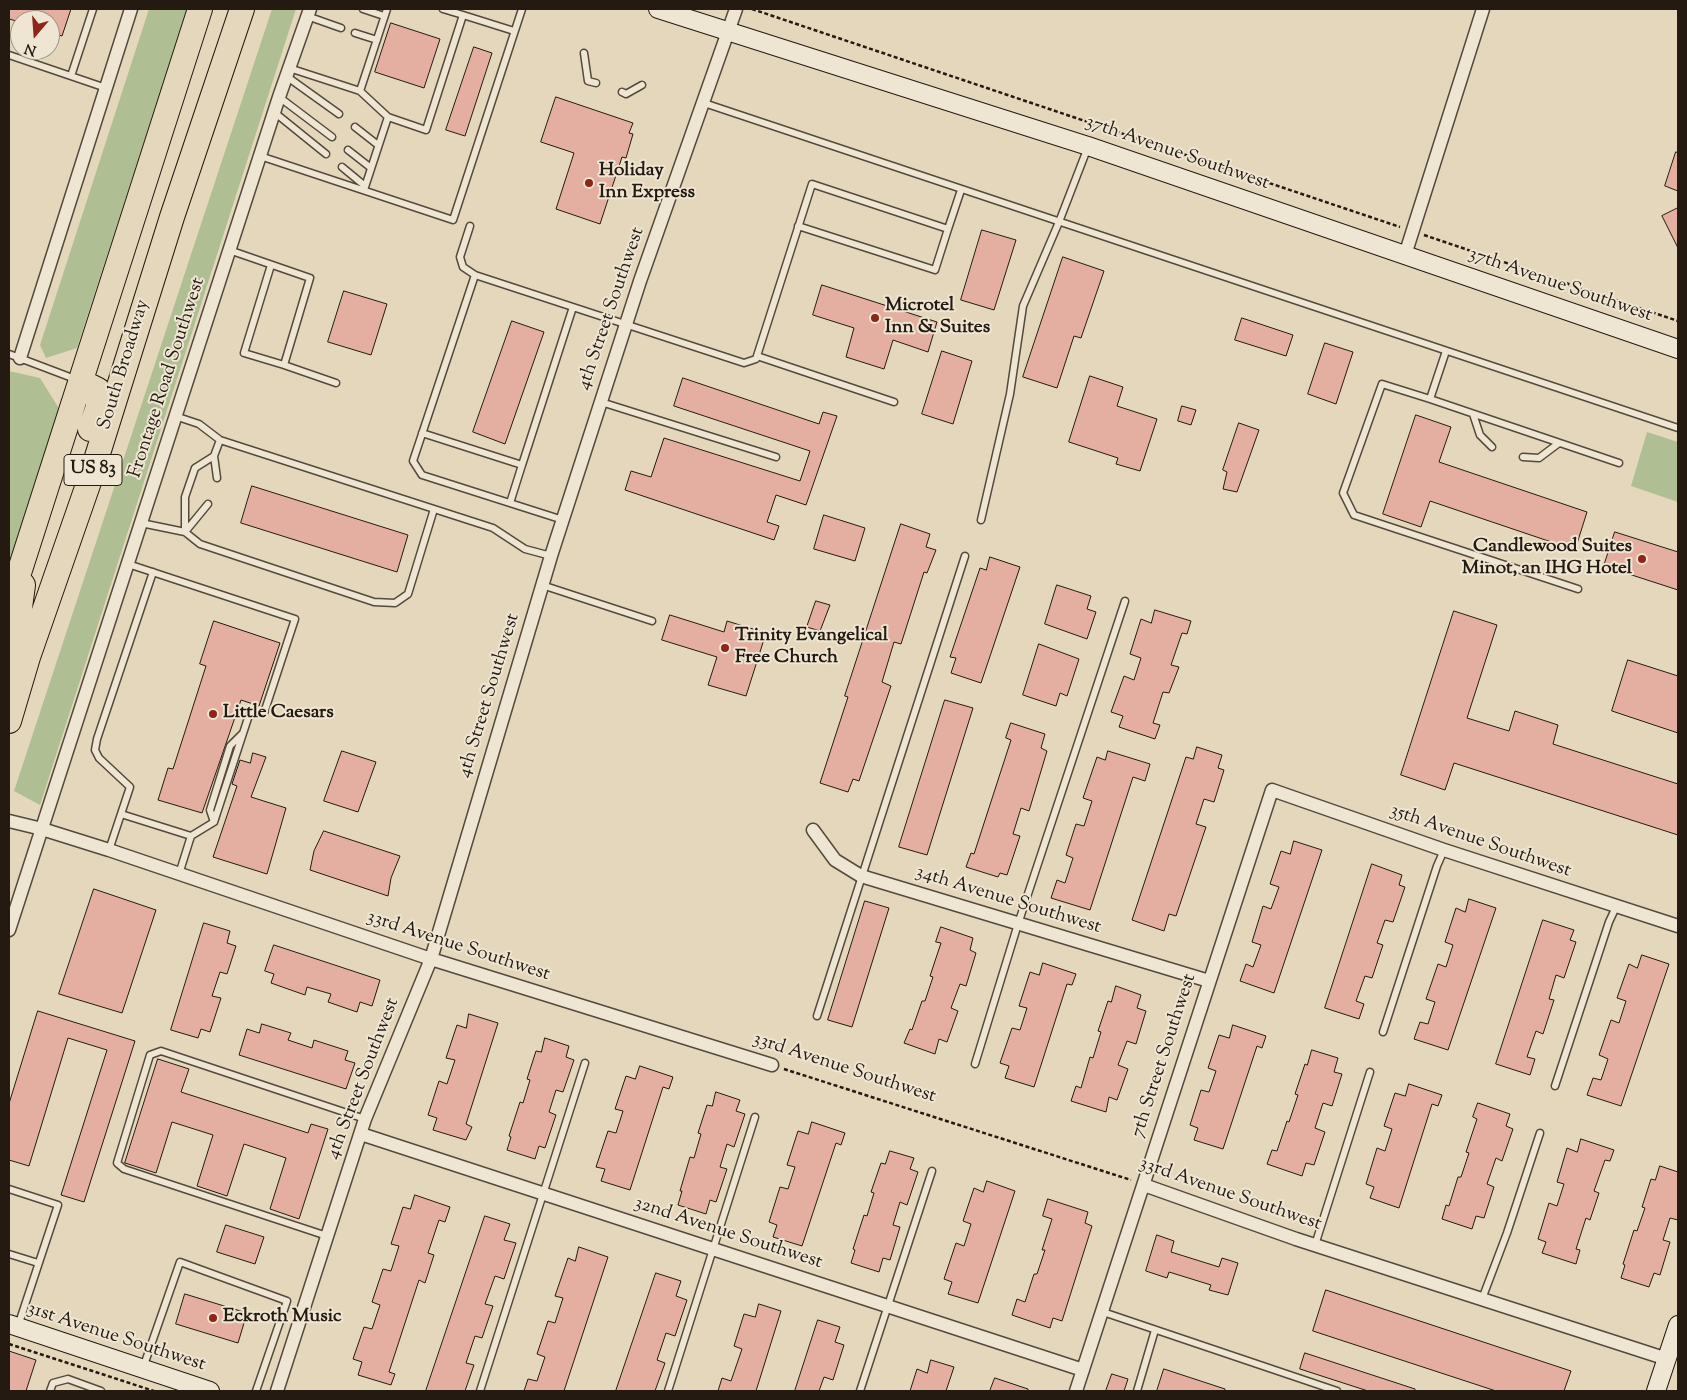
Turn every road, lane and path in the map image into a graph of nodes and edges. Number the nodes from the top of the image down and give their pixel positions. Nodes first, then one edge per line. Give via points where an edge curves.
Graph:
1 (93, 9) edge
2 (131, 9) edge
3 (200, 9) edge
4 (242, 9) edge
5 (363, 9) edge
6 (387, 9) edge
7 (443, 9) edge
8 (522, 9) edge
9 (658, 9) edge
10 (736, 9) edge
11 (752, 9) edge
12 (1483, 9) edge
13 (308, 13) edge
14 (463, 15) junction
15 (384, 16) junction
16 (341, 28) dead end
17 (729, 31) junction
18 (514, 32) junction
19 (355, 33) dead end
20 (377, 40) junction
21 (584, 53) dead end
22 (9, 55) edge
23 (288, 72) junction
24 (71, 76) junction
25 (596, 83) dead end
26 (642, 85) dead end
27 (106, 88) junction
28 (360, 92) junction
29 (622, 92) dead end
30 (279, 96) junction
31 (704, 103) junction
32 (274, 112) junction
33 (339, 114) dead end
34 (388, 117) junction
35 (355, 127) dead end
36 (332, 137) dead end
37 (378, 145) junction
38 (1088, 146) junction
39 (348, 150) dead end
40 (326, 154) dead end
41 (260, 156) junction
42 (342, 167) dead end
43 (371, 168) junction
44 (364, 188) junction
45 (962, 190) junction
46 (1059, 222) junction
47 (1394, 225) dead end
48 (470, 226) dead end
49 (798, 226) junction
50 (948, 229) junction
51 (1425, 236) dead end
52 (229, 250) junction
53 (1405, 255) junction
54 (271, 265) junction
55 (475, 275) junction
56 (573, 307) junction
57 (1678, 321) edge
58 (626, 324) junction
59 (1678, 350) edge
60 (1446, 351) junction
61 (14, 356) edge
62 (757, 356) junction
63 (284, 365) junction
64 (80, 381) junction
65 (336, 383) dead end
66 (1430, 400) junction
67 (601, 402) junction
68 (894, 402) dead end
69 (1473, 414) junction
70 (175, 416) junction
71 (1678, 428) edge
72 (422, 433) junction
73 (220, 440) junction
74 (1559, 443) junction
75 (1492, 446) dead end
76 (214, 456) junction
77 (776, 457) dead end
78 (1522, 457) dead end
79 (1619, 464) dead end
80 (522, 465) junction
81 (217, 478) dead end
82 (510, 503) junction
83 (208, 504) dead end
84 (434, 509) junction
85 (563, 520) junction
86 (981, 520) dead end
87 (141, 523) junction
88 (185, 532) junction
89 (30, 539) junction
90 (551, 556) junction
91 (965, 556) dead end
92 (128, 564) junction
93 (153, 572) junction
94 (542, 586) junction
95 (1578, 589) dead end
96 (1125, 601) dead end
97 (9, 604) edge
98 (652, 621) dead end
99 (28, 657) junction
100 (9, 672) edge
101 (9, 721) edge
102 (1272, 790) joint
103 (121, 814) junction
104 (9, 821) edge
105 (42, 829) junction
106 (812, 830) dead end
107 (191, 836) junction
108 (109, 850) junction
109 (1444, 850) junction
110 (179, 874) junction
111 (861, 876) junction
112 (1616, 907) junction
113 (1018, 924) junction
114 (1678, 926) edge
115 (9, 930) edge
116 (432, 959) junction
117 (1209, 981) junction
118 (818, 1016) dead end
119 (1383, 1032) dead end
120 (585, 1062) dead end
121 (975, 1064) dead end
122 (772, 1065) joint
123 (1370, 1072) dead end
124 (1555, 1086) dead end
125 (755, 1117) dead end
126 (365, 1119) junction
127 (1540, 1133) dead end
128 (360, 1134) junction
129 (932, 1171) dead end
130 (1144, 1185) junction
131 (9, 1189) edge
132 (544, 1193) junction
133 (328, 1236) junction
134 (1315, 1245) junction
135 (713, 1250) junction
136 (9, 1254) edge
137 (38, 1263) junction
138 (1482, 1299) junction
139 (888, 1306) junction
140 (1103, 1312) junction
141 (1678, 1325) edge
142 (13, 1326) edge
143 (1155, 1330) junction
144 (9, 1344) edge
145 (1667, 1359) junction
146 (143, 1370) junction
147 (1084, 1370) junction
148 (50, 1391) edge
149 (100, 1391) edge
150 (154, 1391) edge
151 (207, 1391) edge
152 (256, 1391) edge
153 (277, 1391) edge
154 (480, 1391) edge
155 (668, 1391) edge
156 (860, 1391) edge
157 (1076, 1391) edge
158 (1137, 1391) edge
159 (1337, 1391) edge
160 (1656, 1391) edge

1 - 24 lane
2 - 27 street
3 - 64 highway, South Broadway / US 83
4 - 99 highway, South Broadway / US 83 via 172,217 90,479
5 - 15 lane
6 - 15 lane
7 - 14 lane
8 - 18 lane
9 - 17 main road, 37th Avenue Southwest
10 - 17 street, 4th Street Southwest
11 - 47 path
12 - 53 street
13 - 16 lane
13 - 23 street, Frontage Road Southwest
14 - 18 lane
14 - 34 lane via 426,130
15 - 20 lane
17 - 31 street, 4th Street Southwest
17 - 38 main road, 37th Avenue Southwest
18 - 44 lane via 453,220
19 - 20 lane
20 - 28 lane
21 - 25 lane via 588,81
22 - 24 lane
23 - 28 lane
23 - 30 street, Frontage Road Southwest
23 - 33 lane
24 - 27 lane
26 - 29 lane via 626,94
27 - 61 street
28 - 34 lane
30 - 32 street, Frontage Road Southwest
30 - 36 lane
31 - 45 lane
31 - 58 street, 4th Street Southwest
32 - 40 lane
32 - 41 street, Frontage Road Southwest
34 - 37 lane
35 - 37 lane
37 - 43 lane
38 - 46 lane
38 - 53 main road, 37th Avenue Southwest
39 - 43 lane
41 - 44 lane
41 - 52 street, Frontage Road Southwest
42 - 44 lane
43 - 44 lane
45 - 46 lane
45 - 50 lane
46 - 60 lane
46 - 86 lane via 1023,306 1010,394
48 - 55 lane via 460,257 463,267
49 - 50 lane via 935,270
49 - 50 lane via 812,184
49 - 62 lane
51 - 57 path
52 - 54 lane
52 - 70 street, Frontage Road Southwest
53 - 59 main road, 37th Avenue Southwest
54 - 63 lane via 310,278
54 - 63 lane via 244,352
55 - 56 lane
55 - 72 lane
56 - 58 lane
56 - 80 lane
58 - 62 lane via 744,363
58 - 67 street, 4th Street Southwest
60 - 66 lane
60 - 71 lane
61 - 64 lane
62 - 68 lane
63 - 65 lane
64 - 89 highway, South Broadway / US 83
64 - 99 highway via 98,390 98,407 46,557
66 - 69 lane
66 - 95 lane via 1382,384 1343,493 1354,515
67 - 77 lane
67 - 85 street, 4th Street Southwest
69 - 74 lane
69 - 75 lane via 1480,435
70 - 73 lane via 199,424
70 - 87 street, Frontage Road Southwest
72 - 80 lane
72 - 82 lane via 413,460 422,475
73 - 76 lane
73 - 84 lane
74 - 78 lane via 1539,458
74 - 79 lane
76 - 81 lane
76 - 88 lane via 195,468 185,497
80 - 82 lane
82 - 85 lane
83 - 88 lane
84 - 88 lane via 408,594 395,602 374,602 200,544
84 - 90 lane via 493,528 525,550
85 - 90 street, 4th Street Southwest
87 - 88 lane
87 - 92 street, Frontage Road Southwest
89 - 97 highway, South Broadway / US 83
89 - 100 highway
90 - 94 street, 4th Street Southwest
91 - 111 lane
92 - 93 lane
92 - 105 street, Frontage Road Southwest
93 - 103 lane via 97,739 99,758 130,787
93 - 107 lane via 295,619 264,713 249,715 214,822
94 - 98 lane
94 - 116 street, 4th Street Southwest
96 - 113 lane
99 - 101 highway, South Broadway / US 83
102 - 109 street, 35th Avenue Southwest
102 - 117 street, 7th Street Southwest
103 - 107 lane
103 - 108 lane
104 - 105 street, 33rd Avenue Southwest
105 - 108 street, 33rd Avenue Southwest
105 - 115 street, Frontage Road Southwest
106 - 111 street, 34th Avenue Southwest via 835,860
107 - 110 lane
108 - 110 street, 33rd Avenue Southwest
109 - 112 street, 35th Avenue Southwest
109 - 119 lane
110 - 116 street, 33rd Avenue Southwest
111 - 113 street, 34th Avenue Southwest
111 - 118 lane
112 - 114 street, 35th Avenue Southwest
112 - 124 lane
113 - 117 street, 34th Avenue Southwest
113 - 121 lane
116 - 122 street, 33rd Avenue Southwest
116 - 126 street, 4th Street Southwest
117 - 130 street, 7th Street Southwest
120 - 132 lane
122 - 130 path, 33rd Avenue Southwest
123 - 134 lane
125 - 135 lane
126 - 128 street, 4th Street Southwest
126 - 133 lane via 161,1051 150,1055 117,1163 124,1169
127 - 138 lane
128 - 132 street, 32nd Avenue Southwest
128 - 133 street, 4th Street Southwest
129 - 139 lane
130 - 134 street, 33rd Avenue Southwest
130 - 140 street, 7th Street Southwest
131 - 137 lane via 58,1205
132 - 135 street, 32nd Avenue Southwest
132 - 154 lane
133 - 153 street, 4th Street Southwest
134 - 138 street, 33rd Avenue Southwest
135 - 139 street, 32nd Avenue Southwest
135 - 155 lane
136 - 137 lane
137 - 142 lane
138 - 145 street, 33rd Avenue Southwest
139 - 147 street, 32nd Avenue Southwest
139 - 156 lane
140 - 143 lane
140 - 147 street, 7th Street Southwest
141 - 145 main road
142 - 146 main road, 31st Avenue Southwest
143 - 158 lane
143 - 159 lane
144 - 150 path
145 - 160 main road
146 - 151 main road, 31st Avenue Southwest
146 - 152 lane via 180,1262 287,1301
147 - 157 street, 7th Street Southwest
148 - 149 lane via 53,1383 68,1379

